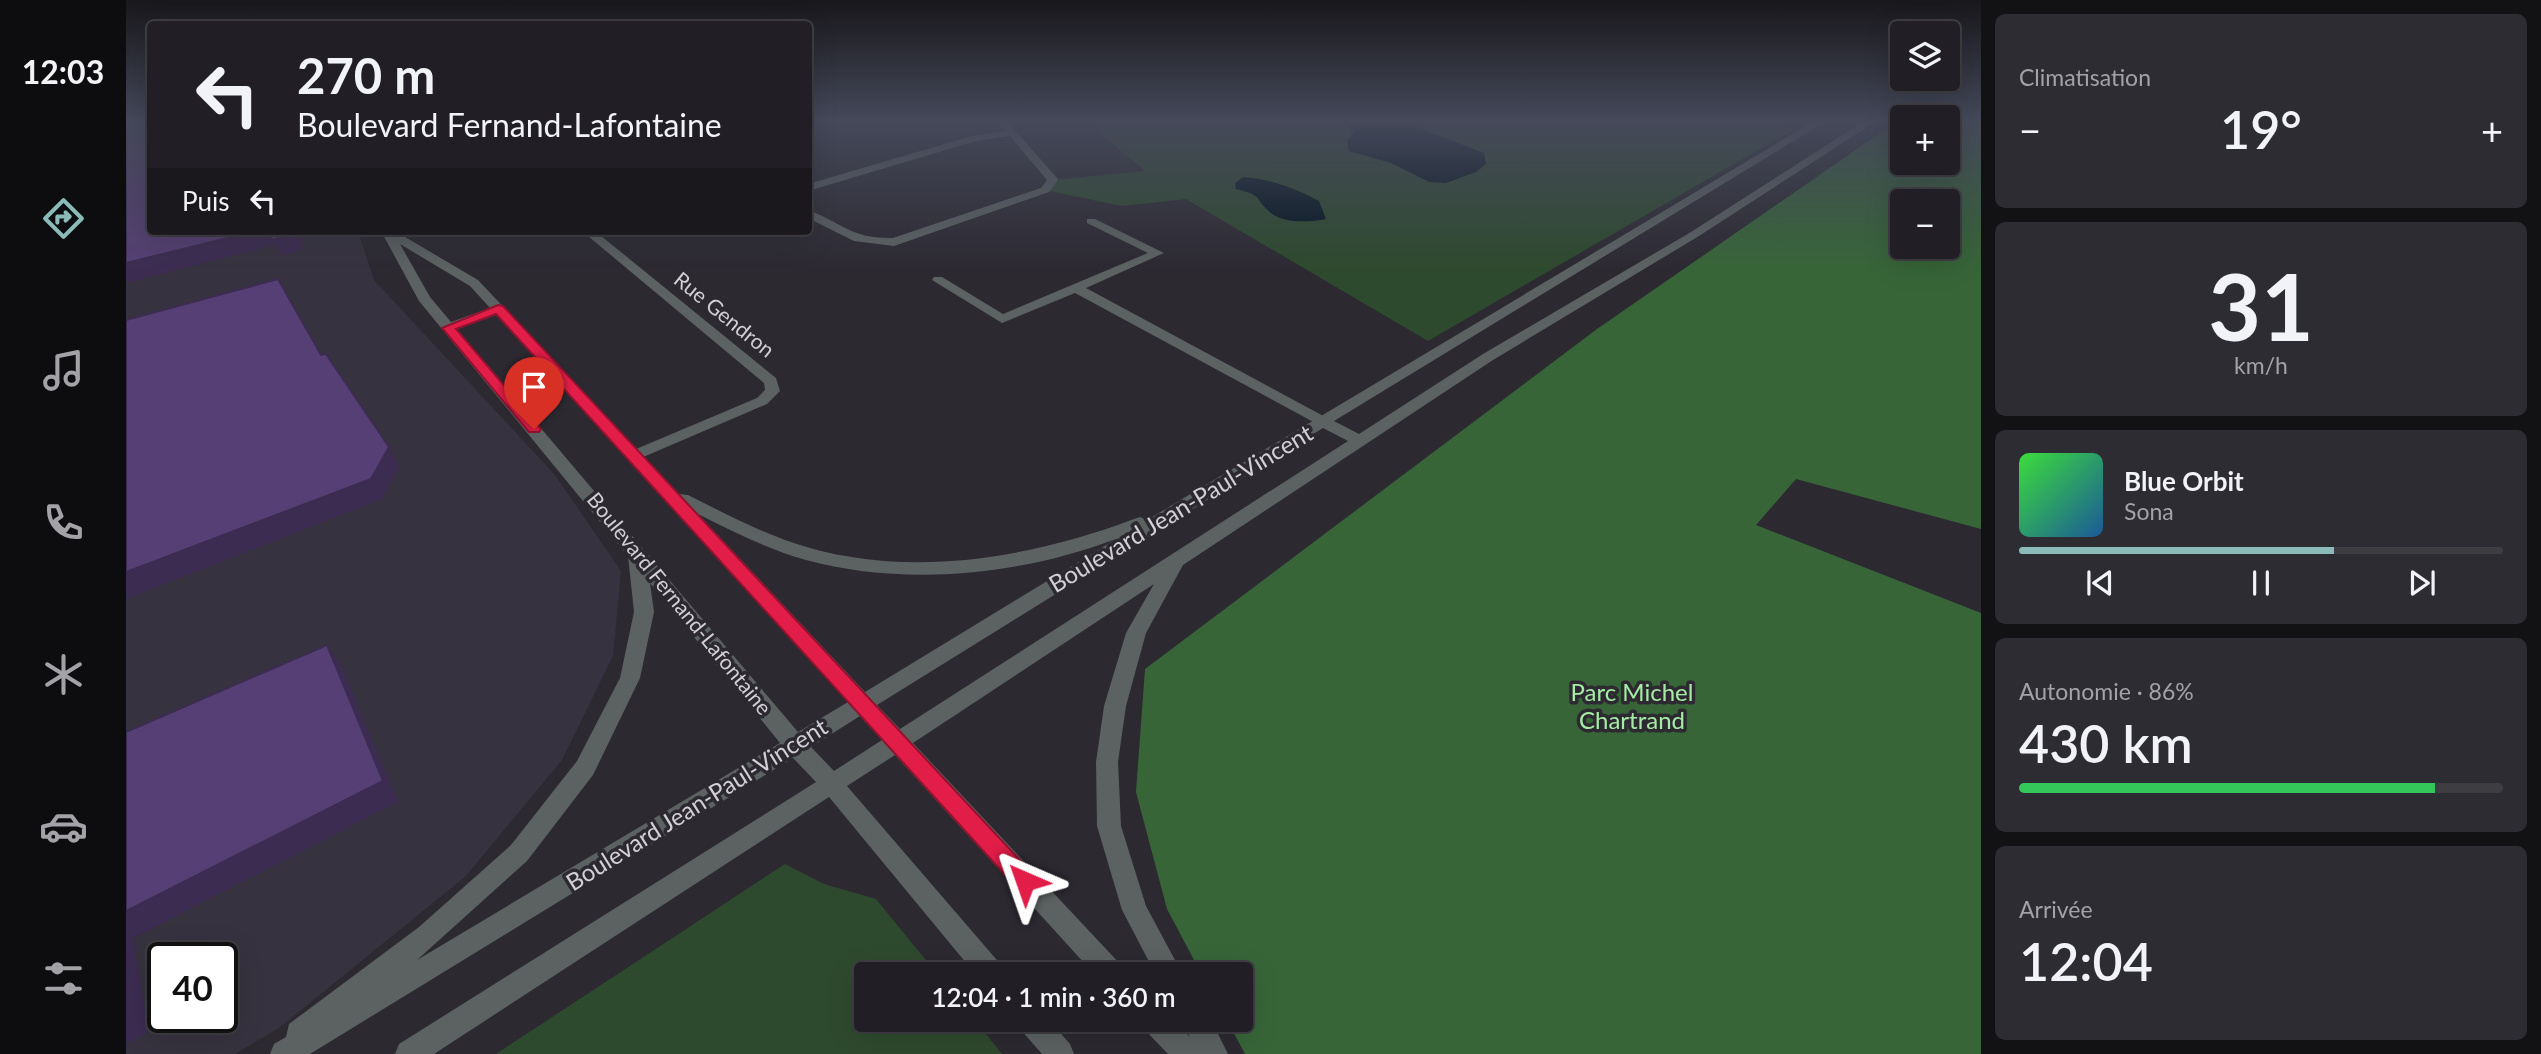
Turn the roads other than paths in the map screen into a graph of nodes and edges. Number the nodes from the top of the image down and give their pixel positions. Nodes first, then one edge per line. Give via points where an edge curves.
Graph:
1 (871, 169) edge
2 (1044, 169) edge
3 (1742, 169) edge
4 (1796, 169) edge
5 (812, 187) edge
6 (812, 216) edge
7 (1091, 221) dead end
8 (390, 235) edge
9 (395, 235) edge
10 (593, 235) edge
11 (938, 280) dead end
12 (1076, 288) junction
13 (498, 309) junction
14 (449, 328) junction
15 (1324, 422) junction
16 (1360, 441) junction
17 (635, 455) junction
18 (672, 494) junction
19 (1176, 510) junction
20 (636, 550) junction
21 (1176, 561) junction
22 (863, 703) junction
23 (897, 742) junction
24 (795, 745) junction
25 (832, 784) junction
26 (982, 962) edge
27 (1101, 962) edge
28 (1163, 962) edge
29 (1041, 1032) edge
30 (1166, 1032) edge
31 (1202, 1032) edge
32 (273, 1054) edge
33 (285, 1054) edge
34 (409, 1054) edge
35 (1060, 1054) edge
36 (1187, 1054) edge
37 (1214, 1054) edge

1 - 5 street
2 - 6 street via 1053,180 1045,190 894,242 848,238
3 - 15 street, Boulevard Jean-Paul-Vincent
4 - 16 street, Boulevard Jean-Paul-Vincent via 1488,357
7 - 12 street via 1158,253
8 - 14 street, Boulevard Fernand-Lafontaine via 424,298
9 - 13 street, Boulevard Fernand-Lafontaine via 474,283
10 - 17 street, Rue Gendron via 771,381 773,391 762,401
11 - 12 street via 1002,318
12 - 15 street
13 - 14 street
13 - 17 street, Boulevard Fernand-Lafontaine
14 - 20 street, Boulevard Fernand-Lafontaine
15 - 16 street, Boulevard Jean-Paul-Vincent
15 - 19 street, Boulevard Jean-Paul-Vincent
16 - 21 street, Boulevard Jean-Paul-Vincent
17 - 18 street, Boulevard Fernand-Lafontaine
18 - 19 street via 775,543 836,560 896,566 955,566 1017,558 1083,544
18 - 22 street, Boulevard Fernand-Lafontaine
19 - 22 street, Boulevard Jean-Paul-Vincent
20 - 24 street, Boulevard Fernand-Lafontaine
20 - 32 street via 644,612 630,678 585,768 519,853 428,936
21 - 23 street, Boulevard Jean-Paul-Vincent
21 - 28 street via 1136,633 1115,706 1107,762 1109,826 1135,910
22 - 23 street, Boulevard Fernand-Lafontaine
22 - 24 street, Boulevard Jean-Paul-Vincent
23 - 25 street, Boulevard Jean-Paul-Vincent
23 - 27 street, Boulevard Fernand-Lafontaine
24 - 25 street, Boulevard Fernand-Lafontaine
24 - 33 street, Boulevard Jean-Paul-Vincent
25 - 26 street, Boulevard Fernand-Lafontaine
25 - 34 street, Boulevard Jean-Paul-Vincent
29 - 35 street
30 - 36 street
31 - 37 street

